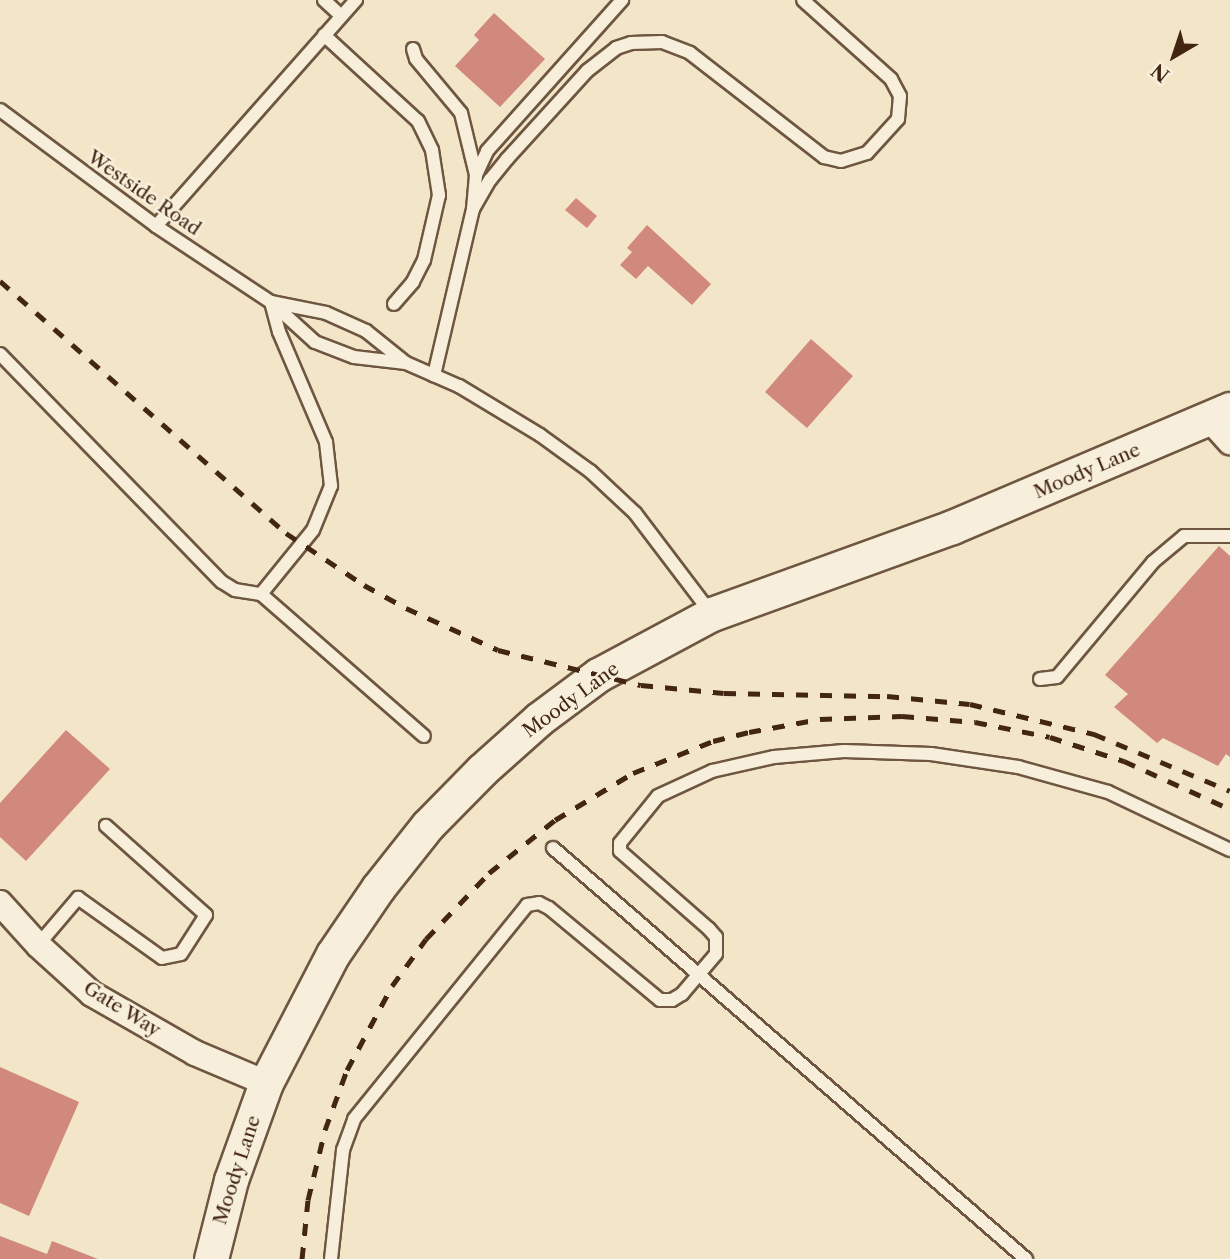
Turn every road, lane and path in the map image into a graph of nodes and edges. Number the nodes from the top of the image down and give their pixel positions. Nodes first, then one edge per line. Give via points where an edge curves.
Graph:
1 (324, 0) edge
2 (356, 0) edge
3 (622, 0) edge
4 (803, 0) edge
5 (341, 16) junction
6 (324, 35) junction
7 (413, 50) dead end
8 (0, 110) edge
9 (476, 175) junction
10 (473, 209) junction
11 (156, 226) junction
12 (271, 302) junction
13 (394, 304) dead end
14 (0, 354) edge
15 (406, 363) junction
16 (434, 375) junction
17 (1223, 423) edge
18 (1230, 536) edge
19 (261, 594) junction
20 (712, 614) junction
21 (1040, 679) dead end
22 (425, 736) dead end
23 (106, 826) dead end
24 (553, 848) dead end
25 (1230, 850) edge
26 (0, 903) edge
27 (38, 944) junction
28 (698, 976) junction
29 (266, 1083) junction
30 (211, 1259) edge
31 (331, 1259) edge
32 (1026, 1259) edge

1 - 5 lane
2 - 5 lane
3 - 9 lane via 487,151
4 - 10 lane via 891,79 900,96 898,119 867,153 841,161 824,157 690,53 662,43 631,43 616,48 587,71 507,159
5 - 6 lane
6 - 11 lane
6 - 13 lane via 418,121 432,150 439,195 424,260
7 - 9 lane via 461,113
8 - 11 lane, Westside Road
9 - 10 lane
10 - 16 lane
11 - 12 lane, Westside Road
12 - 15 lane via 326,313 366,331
12 - 15 lane via 315,342 354,357
12 - 19 lane via 279,332 326,442 331,486 313,530
14 - 19 lane via 222,582 234,590
15 - 16 lane
16 - 20 lane via 497,407 590,471 635,513
17 - 20 street, Moody Lane
18 - 21 lane via 1184,536 1153,562 1057,677
19 - 22 lane
20 - 29 street, Moody Lane via 598,675 539,719 428,825 333,954
23 - 27 lane via 206,915 181,954 162,958 78,898
24 - 28 lane
25 - 28 lane via 1108,792 1018,767 931,754 844,751 774,757 712,771 658,796 621,843 620,851 716,937 716,954
26 - 27 street, Gate Way
27 - 29 street, Gate Way via 92,994 195,1053
28 - 31 lane via 682,994 660,1000 549,908 539,903 527,905 354,1119 343,1150
28 - 32 lane
29 - 30 street, Moody Lane via 231,1180

